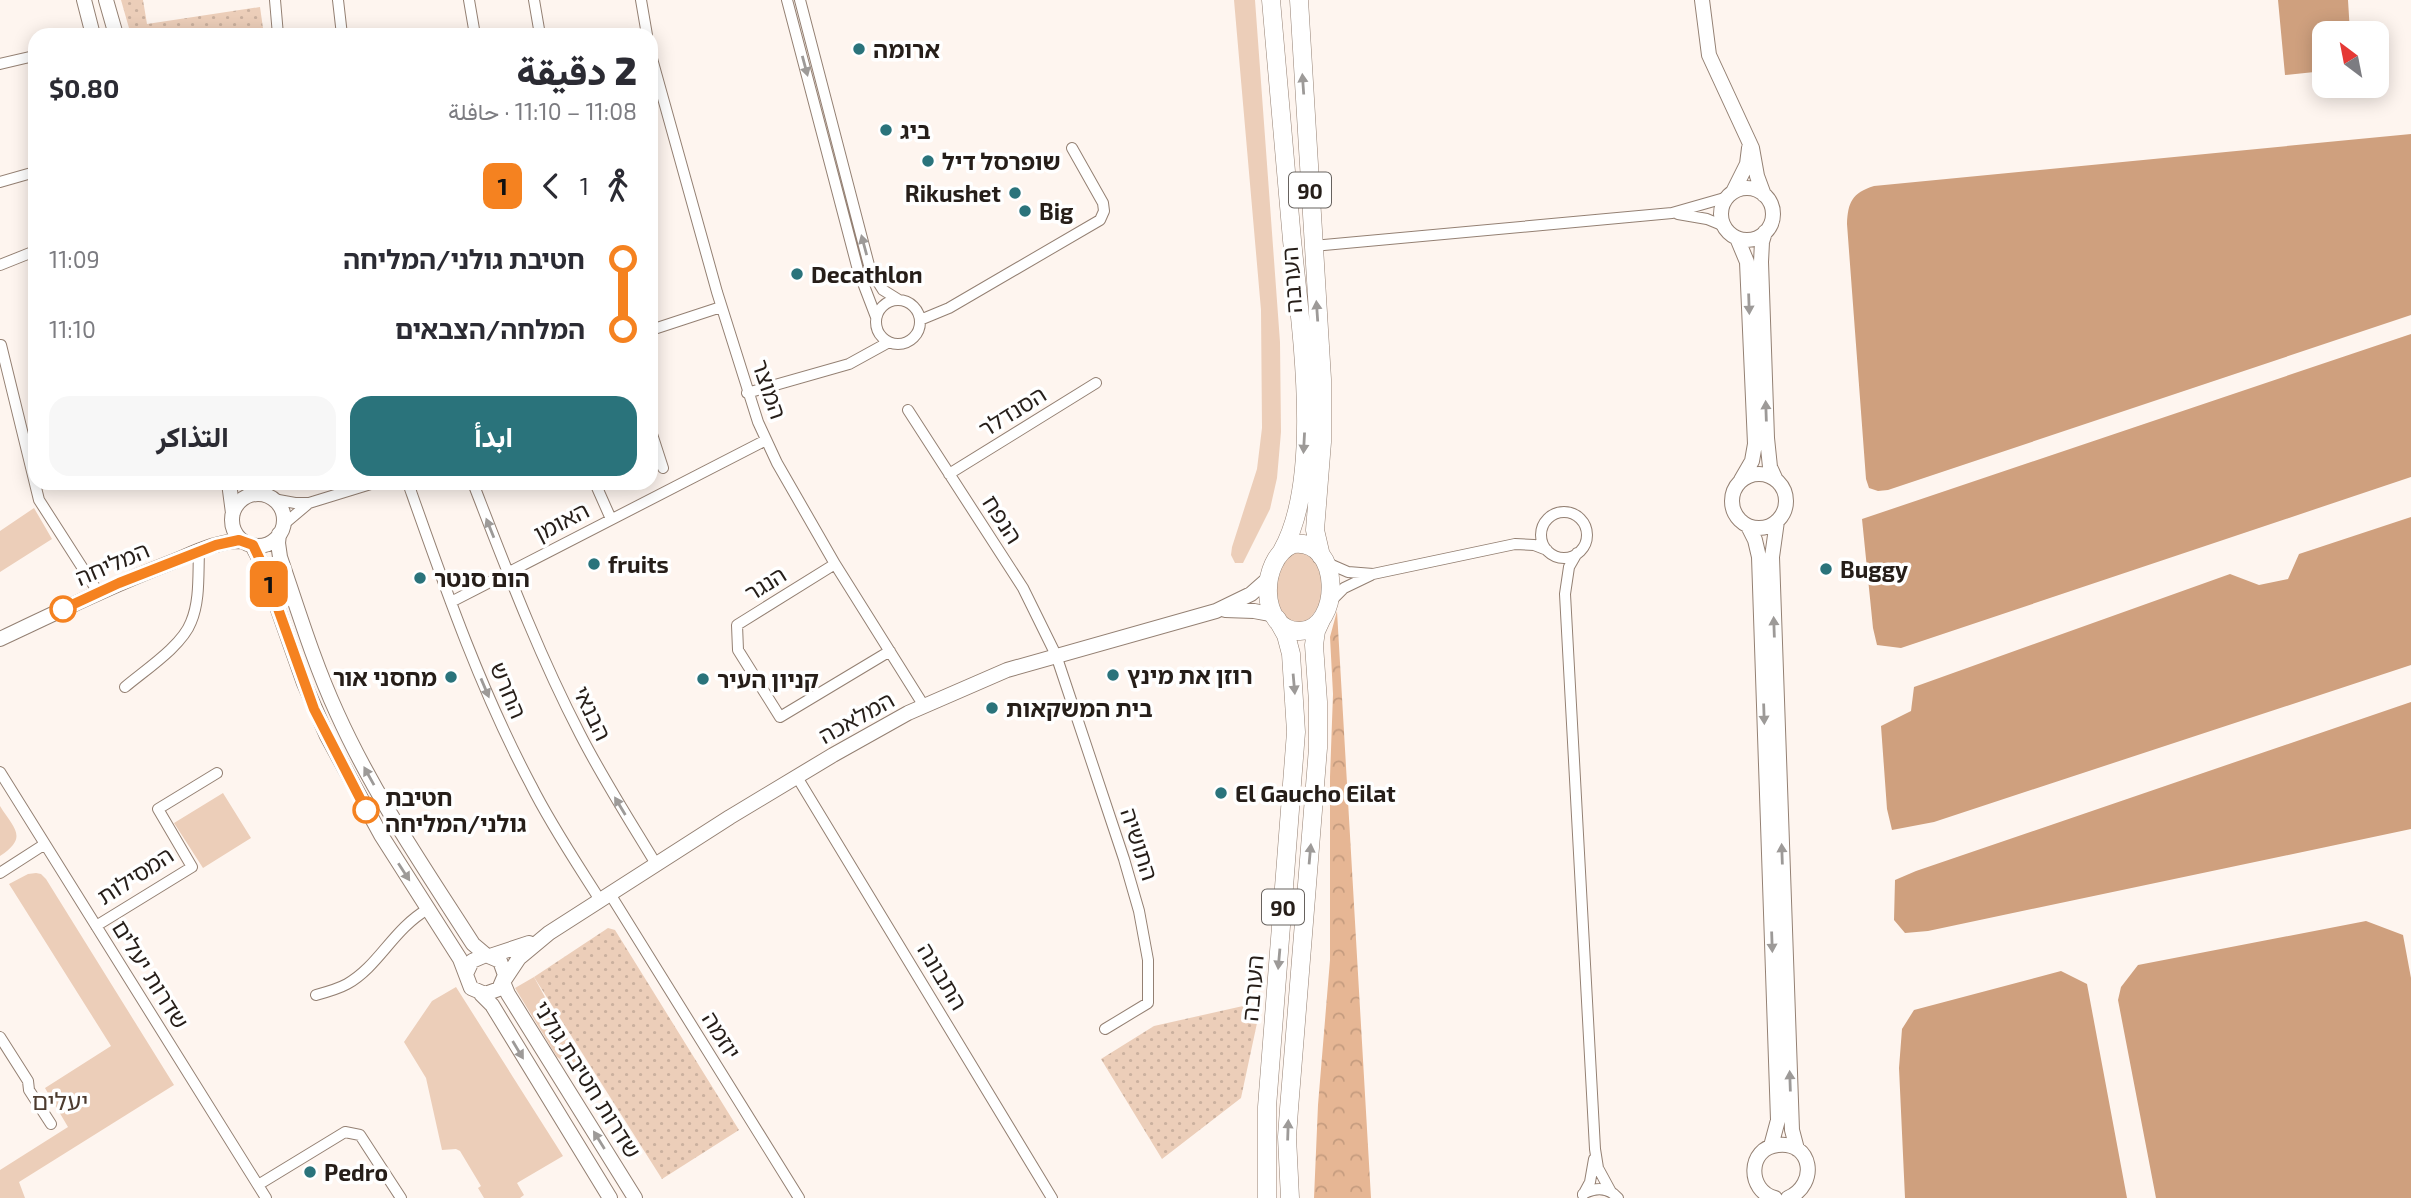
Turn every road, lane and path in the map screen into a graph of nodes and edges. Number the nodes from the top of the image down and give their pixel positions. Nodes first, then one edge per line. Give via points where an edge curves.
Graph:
1 (83, 0) edge
2 (106, 0) edge
3 (275, 0) edge
4 (338, 0) edge
5 (469, 0) edge
6 (534, 0) edge
7 (641, 0) edge
8 (788, 0) edge
9 (800, 0) edge
10 (1271, 0) edge
11 (1299, 0) edge
12 (1702, 0) edge
13 (91, 28) edge
14 (114, 28) edge
15 (277, 28) edge
16 (341, 28) edge
17 (474, 28) edge
18 (539, 28) edge
19 (646, 28) edge
20 (28, 57) edge
21 (0, 64) edge
22 (658, 82) edge
23 (1748, 140) junction
24 (1072, 148) dead end
25 (28, 174) edge
26 (0, 182) edge
27 (1731, 195) junction
28 (1764, 195) junction
29 (1672, 213) junction
30 (1724, 226) junction
31 (1765, 232) junction
32 (1737, 238) junction
33 (1313, 246) junction
34 (28, 254) edge
35 (0, 265) edge
36 (898, 300) junction
37 (721, 307) junction
38 (876, 317) junction
39 (919, 320) junction
40 (658, 328) edge
41 (889, 342) junction
42 (1, 345) edge
43 (1096, 383) dead end
44 (747, 393) junction
45 (908, 410) dead end
46 (766, 440) junction
47 (658, 453) edge
48 (28, 455) edge
49 (663, 468) dead end
50 (950, 474) junction
51 (1775, 478) junction
52 (1741, 480) junction
53 (37, 490) edge
54 (230, 490) edge
55 (260, 490) edge
56 (351, 490) edge
57 (411, 490) edge
58 (476, 490) edge
59 (598, 490) edge
60 (269, 497) junction
61 (309, 503) junction
62 (233, 516) junction
63 (611, 519) junction
64 (1777, 521) junction
65 (1748, 526) junction
66 (1542, 529) junction
67 (281, 530) junction
68 (248, 543) junction
69 (1515, 544) junction
70 (202, 550) junction
71 (1282, 551) junction
72 (1550, 553) junction
73 (1577, 553) junction
74 (1323, 559) junction
75 (835, 564) junction
76 (508, 572) junction
77 (1373, 574) junction
78 (1268, 579) junction
79 (98, 592) junction
80 (1565, 594) junction
81 (451, 602) junction
82 (1216, 611) junction
83 (1325, 611) junction
84 (1276, 617) junction
85 (0, 639) edge
86 (890, 651) junction
87 (1056, 655) junction
88 (125, 687) dead end
89 (924, 705) junction
90 (0, 772) edge
91 (217, 773) dead end
92 (797, 777) junction
93 (45, 844) junction
94 (656, 864) junction
95 (0, 873) edge
96 (605, 897) junction
97 (428, 909) junction
98 (96, 926) junction
99 (549, 933) junction
100 (488, 955) junction
101 (466, 974) junction
102 (504, 981) junction
103 (481, 993) junction
104 (316, 995) dead end
105 (1105, 1029) dead end
106 (0, 1037) edge
107 (51, 1124) dead end
108 (1771, 1146) junction
109 (1595, 1149) junction
110 (1797, 1149) junction
111 (258, 1185) junction
112 (1615, 1195) edge
113 (1796, 1195) edge
114 (1581, 1196) edge
115 (266, 1198) edge
116 (401, 1198) edge
117 (610, 1198) edge
118 (635, 1198) edge
119 (799, 1198) edge
120 (1052, 1198) edge
121 (1267, 1198) edge
122 (1290, 1198) edge
123 (1772, 1198) edge

1 - 13 street
2 - 14 street
3 - 15 street
4 - 16 street
5 - 17 street
6 - 18 street
7 - 19 street
8 -> 38 street via 858,270
36 -> 9 street via 883,290 870,269
10 -> 71 highway, הערבה / 90 via 1305,407 1298,506
33 -> 11 highway, הערבה / 90
12 - 23 street via 1709,55
20 - 21 street
22 - 37 street, המוצר
23 - 27 street via 1747,164
23 - 28 street
24 - 39 street via 1101,198 1104,211 1100,220 949,309
25 - 26 street
27 - 28 street via 1746,188
27 - 29 street
27 - 30 street via 1721,209
28 - 31 street via 1773,214
29 - 30 street
29 - 33 street
30 - 32 street
31 - 32 street via 1754,239
51 -> 31 street via 1767,438 1760,262
32 -> 52 street via 1747,262 1755,444
74 -> 33 highway, הערבה / 90 via 1315,530 1323,410
34 - 35 street
36 - 38 street via 886,303
36 - 39 street via 914,306
37 - 40 street
37 - 44 street, המוצר
38 - 41 street via 879,333
39 - 41 street via 918,330 909,340
41 - 44 street via 849,364
42 - 48 street
43 - 50 street, הסנדלר
44 - 46 street, המוצר
45 - 50 street, הנפח
46 - 63 street, האומן
46 - 75 street, המוצר
47 - 49 street
50 - 87 street, הנפח via 1023,588
51 - 52 street via 1758,473
51 - 64 street via 1787,501
52 - 65 street via 1732,505
53 - 79 street
54 - 62 street
55 - 60 street
56 - 61 street
57 - 81 street, החרש
76 -> 58 street, הבנאי
59 - 63 street
60 - 61 street
60 - 62 street via 254,494 245,498
60 - 67 street via 282,511
61 - 67 street
62 - 68 street via 236,533
62 - 70 street, המליחה via 220,538
63 - 76 street, האומן
64 - 65 street via 1766,527
110 -> 64 street via 1792,1130 1772,557
65 -> 108 street via 1759,557 1778,1120
66 - 69 street
66 - 72 street via 1543,544
66 - 73 street via 1557,513 1579,517 1587,537
67 - 68 street via 267,544
100 -> 67 street via 473,944 411,849 347,734 288,581 279,550
68 - 70 street, המליחה via 227,542
68 -> 97 street via 262,564 323,727 381,835
69 - 72 street via 1534,545
69 - 77 street
70 - 79 street, המליחה
70 - 88 street via 191,623 182,637
71 - 74 highway via 1305,544
71 - 78 highway, 90
72 - 73 street via 1567,558
72 - 80 street
73 - 80 street
74 - 77 street via 1348,572
74 - 83 highway, 90 via 1330,578
75 - 86 street, המוצר
75 - 86 street, הנגר via 737,625 738,650 773,706 780,717
76 - 81 street, האומן
94 -> 76 street, הבנאי via 580,734
77 - 83 street via 1344,588
78 - 82 street, המלאכה via 1251,594
78 - 84 highway, 90 via 1268,596
79 - 85 street, המליחה
80 - 109 street
81 -> 96 street, החרש via 530,785 558,835
82 - 84 street, המלאכה via 1247,610
82 - 87 street, המלאכה
83 - 84 highway via 1312,628 1299,631 1287,628
122 -> 83 highway, הערבה / 90 via 1289,1118 1318,740 1314,640
84 -> 121 highway, הערבה / 90 via 1292,654 1296,732 1266,1117
86 - 89 street, המוצר
87 - 89 street, המלאכה
87 - 105 street, התושיה via 1124,859 1146,943 1148,1003
89 - 92 street, המלאכה
90 - 93 street, שדרות יעלים
91 - 98 street, המסילות via 158,808 192,867
92 - 94 street, המלאכה
92 - 120 street, התבונה
93 - 95 street
93 - 98 street, שדרות יעלים
94 - 96 street, המלאכה
96 - 99 street, המלאכה
96 - 119 street, יוזמה
97 - 101 street
97 - 104 street via 405,924 361,974 338,989
98 - 111 street, שדרות יעלים
99 - 100 street, המלאכה via 521,947
99 - 102 street, המלאכה via 519,958
100 - 101 street via 472,961
100 - 102 street via 502,964
101 - 103 street via 469,985
102 - 103 street via 492,993
118 -> 102 street, שדרות חטיבת גולני
103 -> 117 street, שדרות חטיבת גולני
106 - 107 street
108 - 110 street
108 - 123 street via 1754,1167 1757,1184
109 - 112 street via 1598,1168
109 - 114 street via 1590,1182
110 - 113 street via 1809,1172
111 - 115 street, שדרות יעלים
111 - 116 street via 345,1132 360,1135
112 - 114 street via 1597,1189

